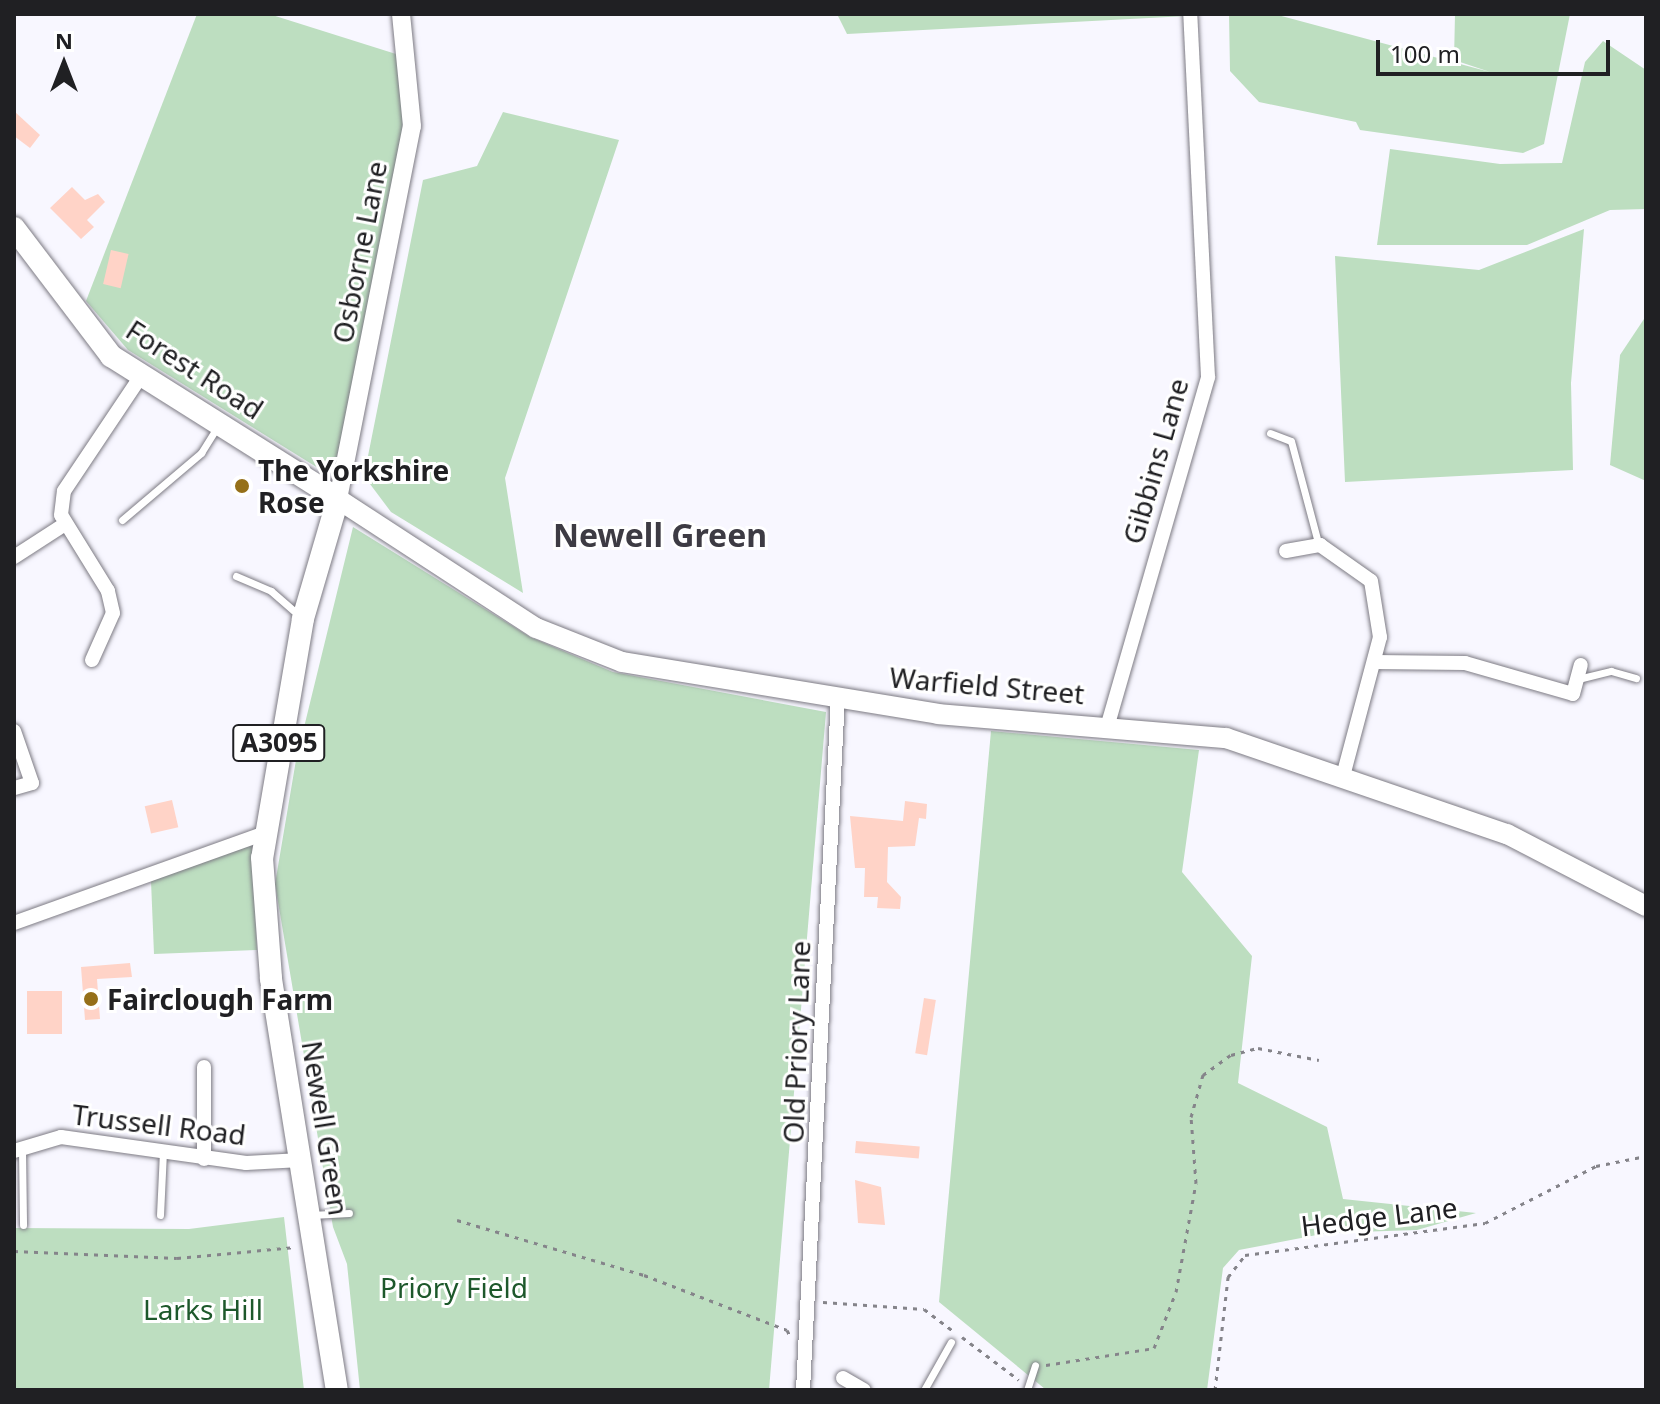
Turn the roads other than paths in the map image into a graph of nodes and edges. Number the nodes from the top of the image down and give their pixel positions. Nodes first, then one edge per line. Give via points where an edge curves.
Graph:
1 (401, 14) edge
2 (1190, 14) edge
3 (14, 228) edge
4 (141, 376) junction
5 (220, 423) junction
6 (1270, 433) dead end
7 (338, 499) junction
8 (122, 520) dead end
9 (65, 524) junction
10 (1319, 546) junction
11 (1286, 551) dead end
12 (14, 557) edge
13 (236, 576) dead end
14 (303, 619) junction
15 (92, 660) dead end
16 (1374, 662) junction
17 (1579, 672) joint
18 (1636, 678) dead end
19 (838, 696) junction
20 (1108, 724) junction
21 (14, 731) edge
22 (1343, 776) junction
23 (14, 788) edge
24 (263, 834) junction
25 (1646, 906) edge
26 (14, 923) edge
27 (204, 1067) dead end
28 (18, 1150) edge
29 (163, 1151) junction
30 (204, 1159) junction
31 (301, 1160) junction
32 (349, 1213) dead end
33 (160, 1215) dead end
34 (309, 1215) junction
35 (23, 1225) dead end
36 (951, 1342) dead end
37 (1035, 1365) road end
38 (843, 1378) dead end
39 (1027, 1388) edge
40 (337, 1390) edge
41 (803, 1390) edge
42 (864, 1390) edge
43 (924, 1390) edge

1 - 7 street, Osborne Lane via 412,126
2 - 20 street, Gibbins Lane via 1208,377
3 - 4 main road, Forest Road via 111,356
4 - 5 main road, Forest Road
4 - 9 street via 64,491
5 - 7 main road, Forest Road
5 - 8 lane via 201,453
6 - 10 lane via 1291,441
7 - 14 main road, Newell Green / A3095
7 - 19 main road, Warfield Street via 550,634 622,662
9 - 12 street via 40,545
9 - 15 street via 111,602 106,635
10 - 11 street
10 - 16 street via 1371,581 1380,637
13 - 14 lane via 271,591
14 - 24 main road, Newell Green / A3095
16 - 17 street via 1465,663 1573,694
16 - 22 street
17 - 18 lane via 1611,671
19 - 20 main road, Warfield Street via 938,714
19 - 41 street, Old Priory Lane via 813,1301
20 - 22 main road, Warfield Street via 1226,738
21 - 23 street via 32,783
22 - 25 main road, Warfield Street via 1507,834
24 - 26 street
24 - 31 main road, Newell Green / A3095 via 271,979
27 - 30 street
28 - 29 street, Trussell Road via 61,1137
28 - 35 lane
29 - 30 street, Trussell Road
29 - 33 lane
30 - 31 street, Trussell Road
31 - 34 main road, Newell Green / A3095
32 - 34 lane
34 - 40 main road, Newell Green / A3095
36 - 43 lane
37 - 39 lane
38 - 42 street

